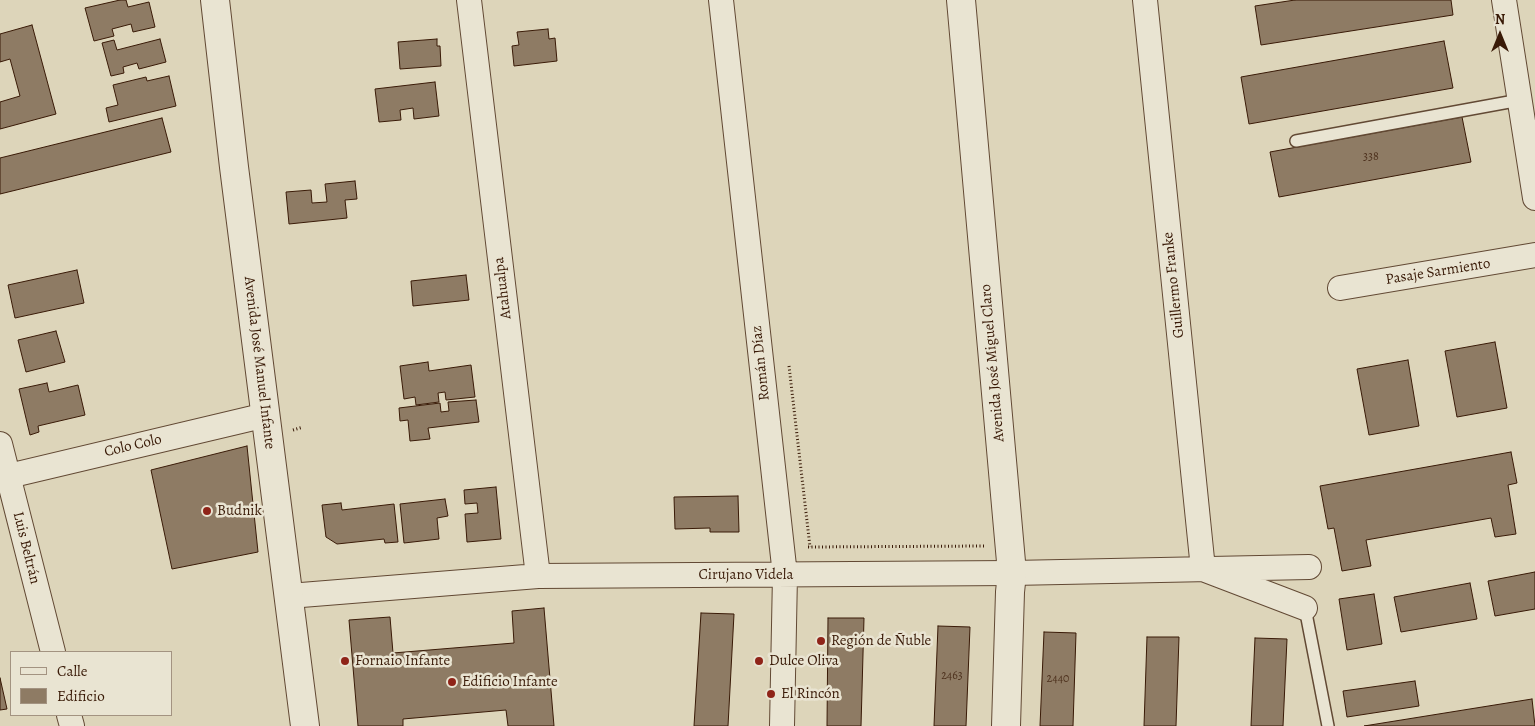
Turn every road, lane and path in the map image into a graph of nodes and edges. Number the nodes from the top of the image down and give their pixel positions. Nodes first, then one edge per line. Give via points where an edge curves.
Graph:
1 (216, 0) edge
2 (469, 0) edge
3 (721, 0) edge
4 (961, 0) edge
5 (1145, 0) edge
6 (1504, 0) edge
7 (1520, 100) junction
8 (1296, 141) dead end
9 (1535, 198) edge
10 (1535, 255) edge
11 (1340, 288) dead end
12 (266, 415) junction
13 (0, 444) edge
14 (4, 477) edge
15 (1309, 567) dead end
16 (1203, 569) junction
17 (1012, 573) junction
18 (538, 576) junction
19 (785, 576) junction
20 (289, 596) junction
21 (1305, 608) joint
22 (53, 651) edge
23 (305, 726) edge
24 (782, 726) edge
25 (1006, 726) edge
26 (1328, 726) edge

1 - 12 street, Avenida José Manuel Infante
2 - 18 street, Atahualpa
3 - 19 street, Román Díaz
4 - 17 street, Avenida José Miguel Claro
5 - 16 street, Guillermo Franke
6 - 7 street
7 - 8 lane
7 - 9 street
10 - 11 street, Pasaje Sarmiento
12 - 14 street, Colo Colo
12 - 20 street, Avenida José Manuel Infante
13 - 14 street, Luis Beltrán
14 - 22 street, Luis Beltrán
15 - 16 street, Cirujano Videla
16 - 17 street, Cirujano Videla
16 - 21 street, Cirujano Videla
17 - 19 street, Cirujano Videla
17 - 25 street, Avenida José Miguel Claro
18 - 19 street, Cirujano Videla
18 - 20 street, Cirujano Videla
19 - 24 street, Román Díaz
20 - 23 street, Avenida José Manuel Infante
21 - 26 lane

